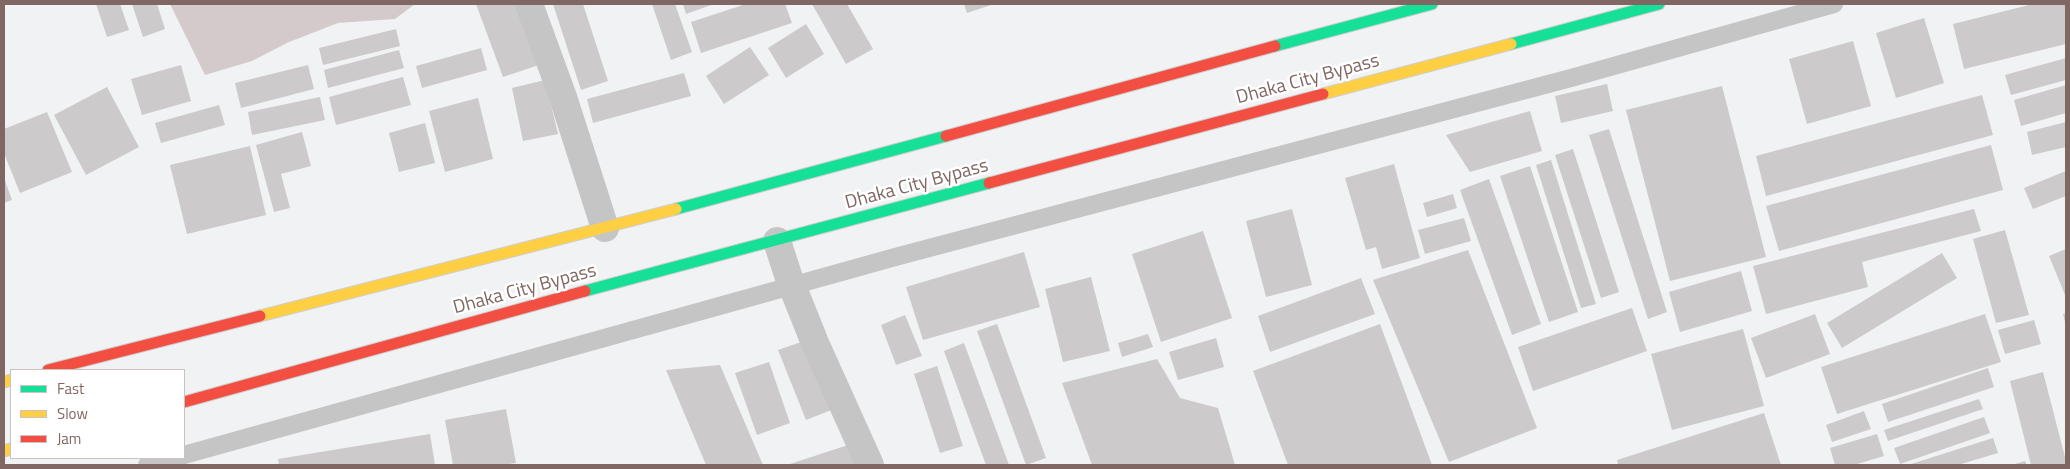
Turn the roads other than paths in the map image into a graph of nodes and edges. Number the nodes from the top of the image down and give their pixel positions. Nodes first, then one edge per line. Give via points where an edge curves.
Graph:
1 (529, 4) edge
2 (1432, 4) edge
3 (1659, 4) edge
4 (1834, 4) edge
5 (605, 228) junction
6 (777, 241) junction
7 (792, 286) junction
8 (52, 369) edge
9 (185, 402) edge
10 (185, 455) edge
11 (171, 459) edge
12 (147, 465) edge
13 (870, 465) edge

1 - 5 street via 564,97
2 - 5 highway
3 - 6 highway, Dhaka City Bypass
4 - 7 lane via 1572,78
5 - 8 highway
6 - 7 street
6 - 9 highway, Dhaka City Bypass
7 - 10 lane
7 - 13 street
11 - 12 lane

